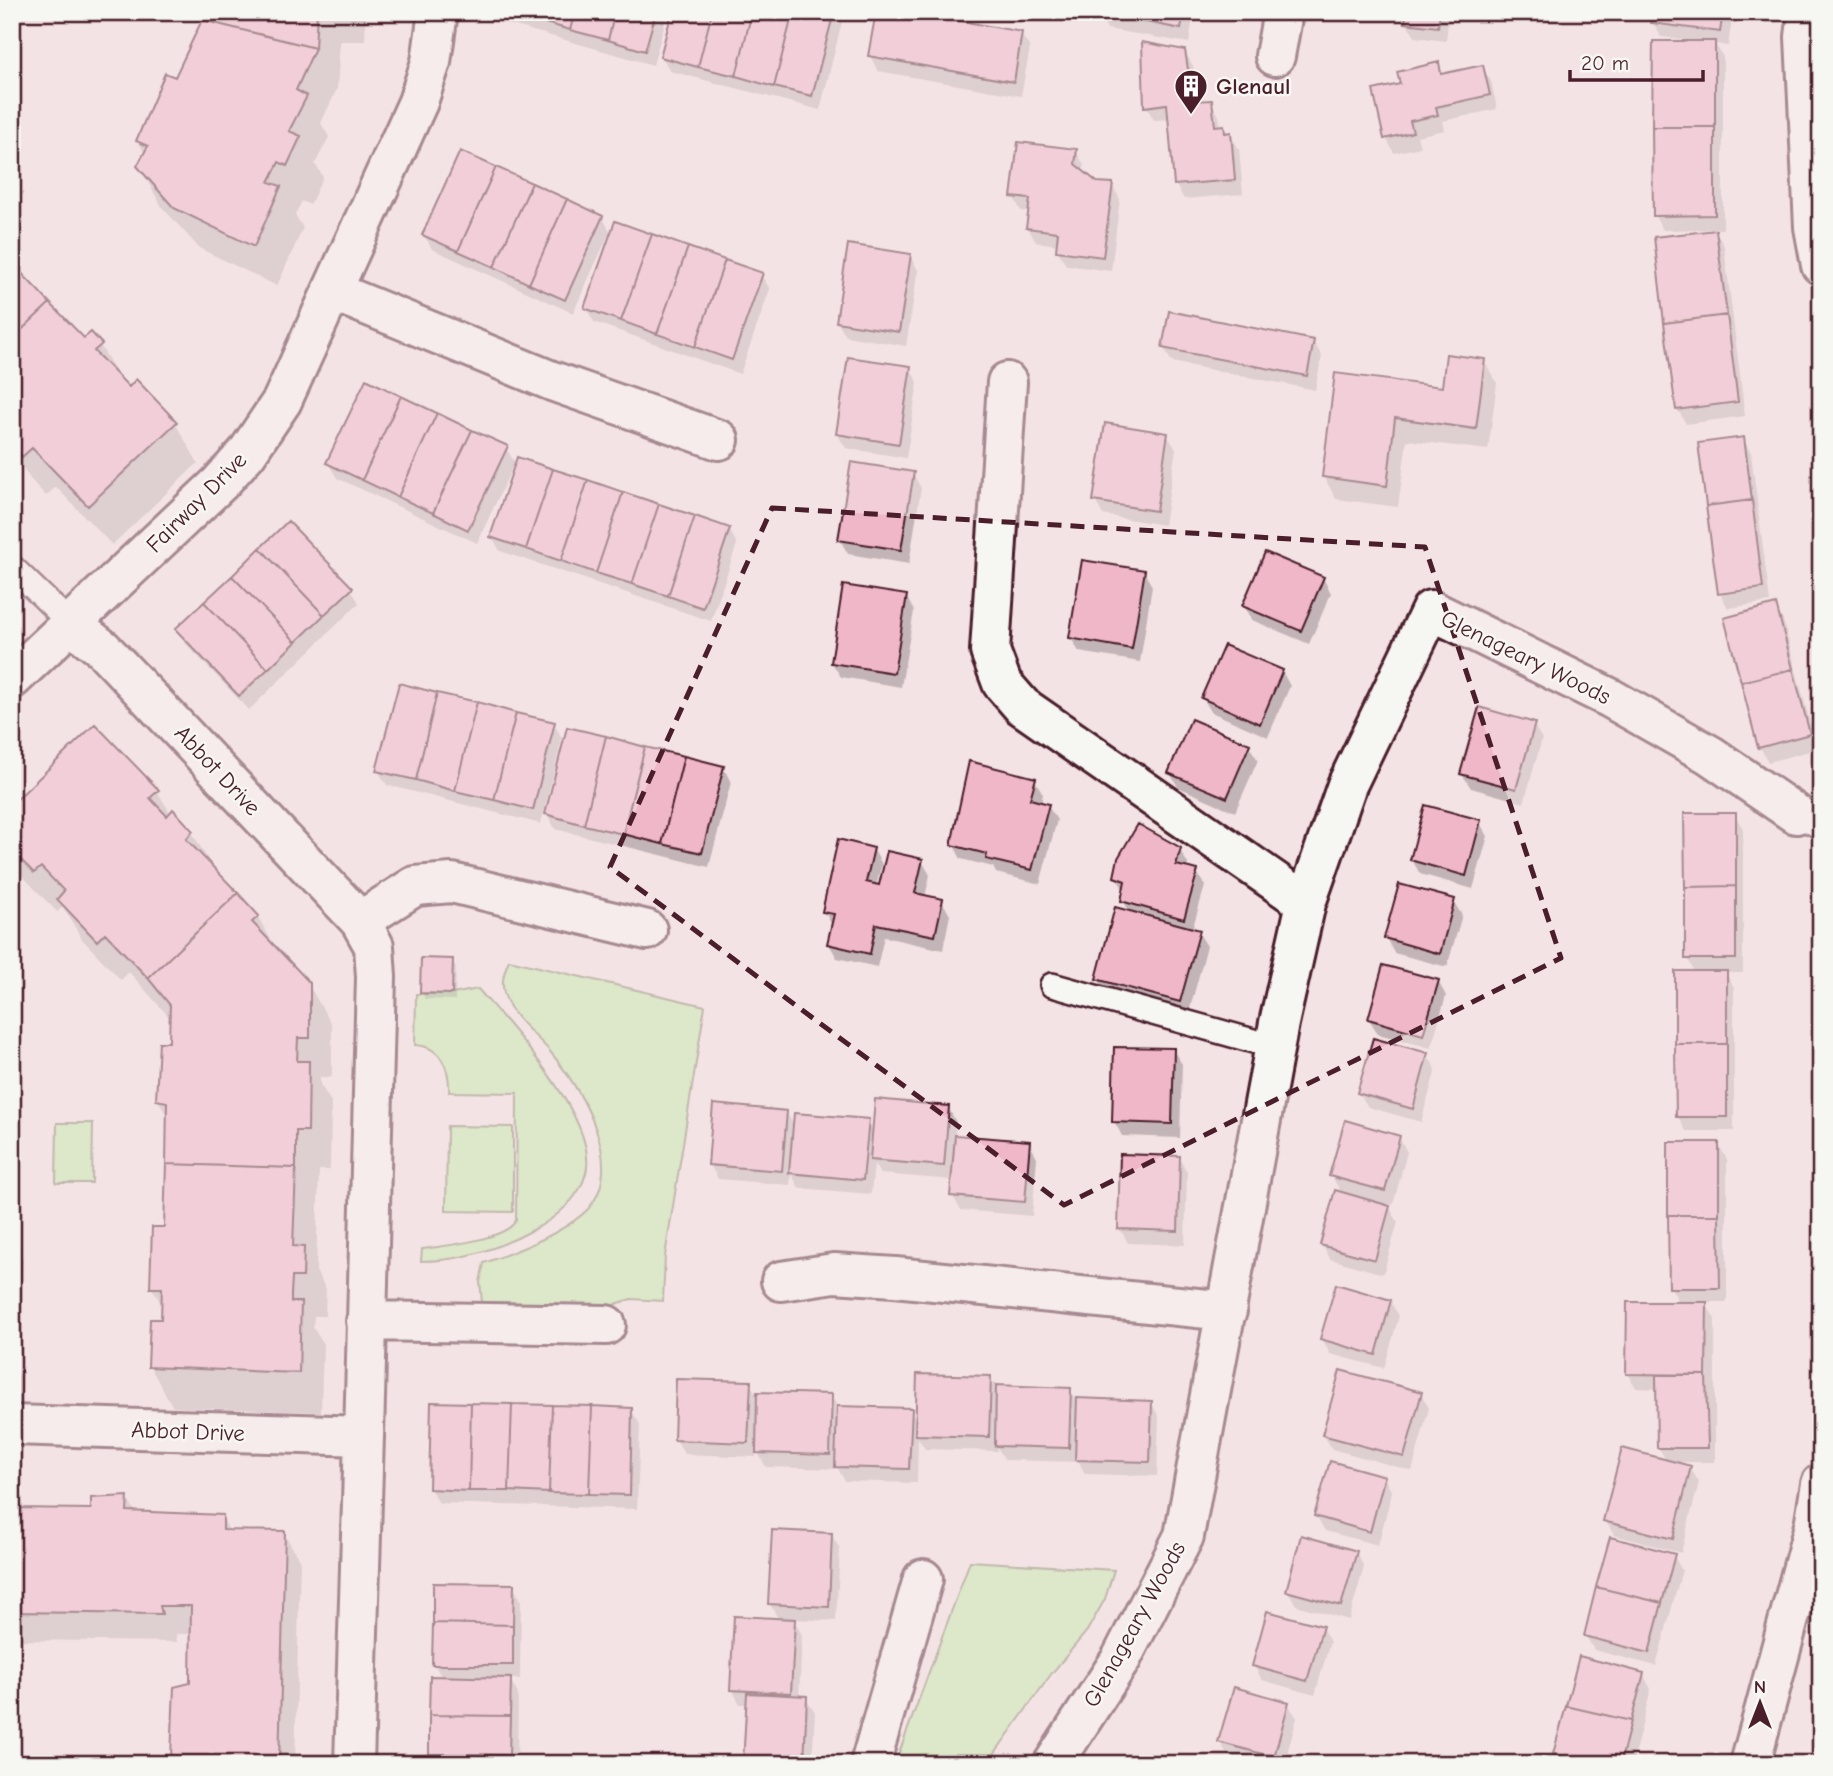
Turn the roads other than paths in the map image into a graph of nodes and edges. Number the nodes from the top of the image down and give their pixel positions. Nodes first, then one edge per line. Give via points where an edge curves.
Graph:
1 (438, 12) edge
2 (1283, 12) edge
3 (1808, 12) edge
4 (1275, 57) dead end
5 (1821, 265) edge
6 (332, 291) junction
7 (1006, 382) dead end
8 (719, 440) dead end
9 (12, 567) edge
10 (71, 624) junction
11 (12, 678) edge
12 (1808, 820) edge
13 (1306, 903) junction
14 (360, 921) junction
15 (647, 930) dead end
16 (1052, 985) dead end
17 (1275, 1047) junction
18 (781, 1281) dead end
19 (1227, 1311) junction
20 (366, 1321) junction
21 (606, 1325) dead end
22 (12, 1426) edge
23 (365, 1436) junction
24 (1821, 1483) edge
25 (923, 1579) dead end
26 (354, 1764) edge
27 (870, 1764) edge
28 (1053, 1764) edge
29 (1750, 1764) edge

1 - 6 street, Fairway Drive via 431,62 418,102
2 - 4 street
3 - 5 street via 1804,37 1814,228
6 - 8 street via 552,381
6 - 10 street, Fairway Drive via 282,401 247,453
7 - 13 street via 990,652 1002,683 1022,706
9 - 10 lane
10 - 11 street, Fairway Drive
10 - 14 street, Abbot Drive via 103,649
12 - 13 street, Glenageary Woods via 1710,755 1610,698 1431,610 1347,785
13 - 17 street, Glenageary Woods
14 - 15 street via 415,886 452,883
14 - 20 street, Abbot Drive via 374,946 376,966
16 - 17 lane
17 - 19 street, Glenageary Woods
18 - 19 street via 834,1273 895,1277
19 - 28 street, Glenageary Woods via 1184,1536 1121,1659
20 - 21 street
20 - 23 street, Abbot Drive
22 - 23 street, Abbot Drive
23 - 26 street, Abbot Drive
24 - 29 street via 1814,1526
25 - 27 street

